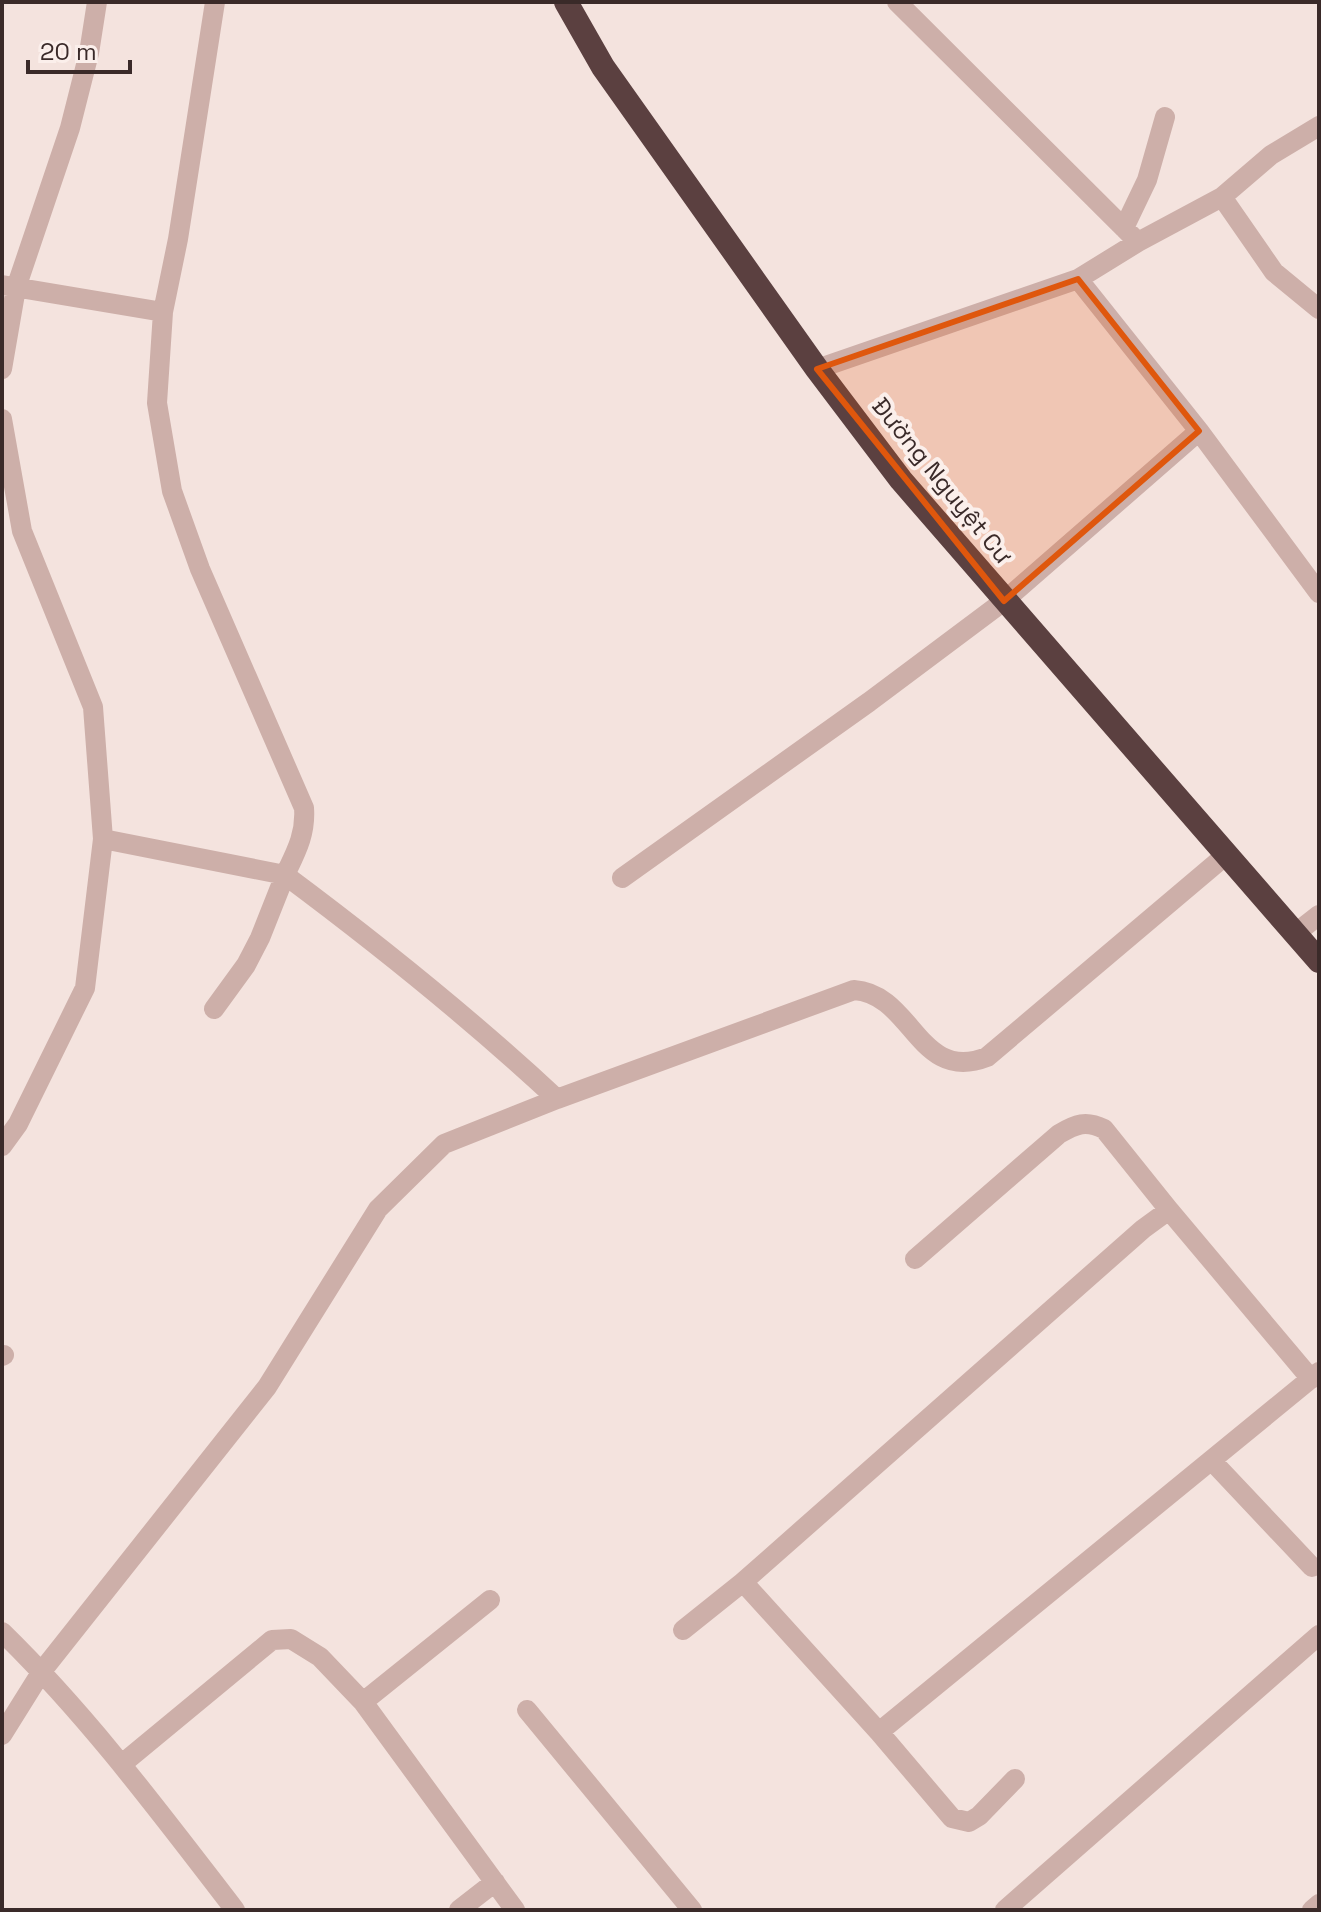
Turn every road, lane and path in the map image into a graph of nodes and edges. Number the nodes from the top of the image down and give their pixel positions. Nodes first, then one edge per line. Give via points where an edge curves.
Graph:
1 (97, 2) edge
2 (215, 2) edge
3 (566, 2) edge
4 (897, 2) edge
5 (1165, 117) dead end
6 (1319, 126) edge
7 (1222, 197) junction
8 (1131, 235) junction
9 (1078, 279) junction
10 (9, 286) edge
11 (1319, 309) edge
12 (163, 312) junction
13 (2, 369) edge
14 (817, 369) junction
15 (2, 419) edge
16 (1199, 431) junction
17 (1319, 593) edge
18 (1004, 601) junction
19 (103, 839) junction
20 (1226, 855) junction
21 (285, 875) junction
22 (622, 878) dead end
23 (1319, 915) edge
24 (1296, 933) junction
25 (1319, 961) edge
26 (214, 1009) dead end
27 (557, 1099) junction
28 (2, 1146) edge
29 (1169, 1210) junction
30 (915, 1259) dead end
31 (1315, 1376) edge
32 (1212, 1461) junction
33 (1312, 1567) dead end
34 (743, 1582) junction
35 (490, 1600) dead end
36 (683, 1630) dead end
37 (2, 1632) edge
38 (1319, 1635) edge
39 (42, 1671) junction
40 (363, 1702) junction
41 (527, 1710) dead end
42 (879, 1732) junction
43 (2, 1735) edge
44 (122, 1764) junction
45 (1015, 1779) dead end
46 (495, 1882) junction
47 (1319, 1904) edge
48 (235, 1910) edge
49 (459, 1910) edge
50 (515, 1910) edge
51 (692, 1910) edge
52 (1005, 1910) edge
53 (1312, 1910) edge

1 - 10 street via 70,128
2 - 12 street
3 - 14 highway, Đường Nguyệt Cư via 603,67
4 - 8 street
5 - 8 street
6 - 7 street via 1271,155
7 - 8 street
7 - 11 street via 1274,272
8 - 9 street
9 - 14 street
9 - 16 street
10 - 12 street
10 - 13 street
12 - 21 street via 157,403 172,491 200,569 304,808 302,841
14 - 18 highway, Đường Nguyệt Cư via 901,480
15 - 19 street via 22,531 93,707
16 - 17 street
16 - 18 street
18 - 20 highway, Đường Nguyệt Cư
18 - 22 street
19 - 21 street
19 - 28 street via 85,988
20 - 24 highway, Đường Nguyệt Cư
20 - 27 street via 987,1057 974,1062 930,1051 888,1003 854,990
21 - 26 street via 246,965
21 - 27 street
23 - 24 street
24 - 25 highway, Đường Nguyệt Cư
27 - 39 street via 444,1144 378,1209 267,1387
29 - 30 street via 1104,1129 1077,1124
29 - 31 street
29 - 34 street
31 - 32 street
32 - 33 street
32 - 42 street
34 - 36 street
34 - 42 street
35 - 40 street
37 - 39 street
38 - 52 street
39 - 43 street
39 - 44 street
40 - 44 street via 320,1657 291,1639 272,1640
40 - 46 street
41 - 51 street
42 - 45 street via 952,1818 969,1822
44 - 48 street
46 - 49 street
46 - 50 street
47 - 53 street

